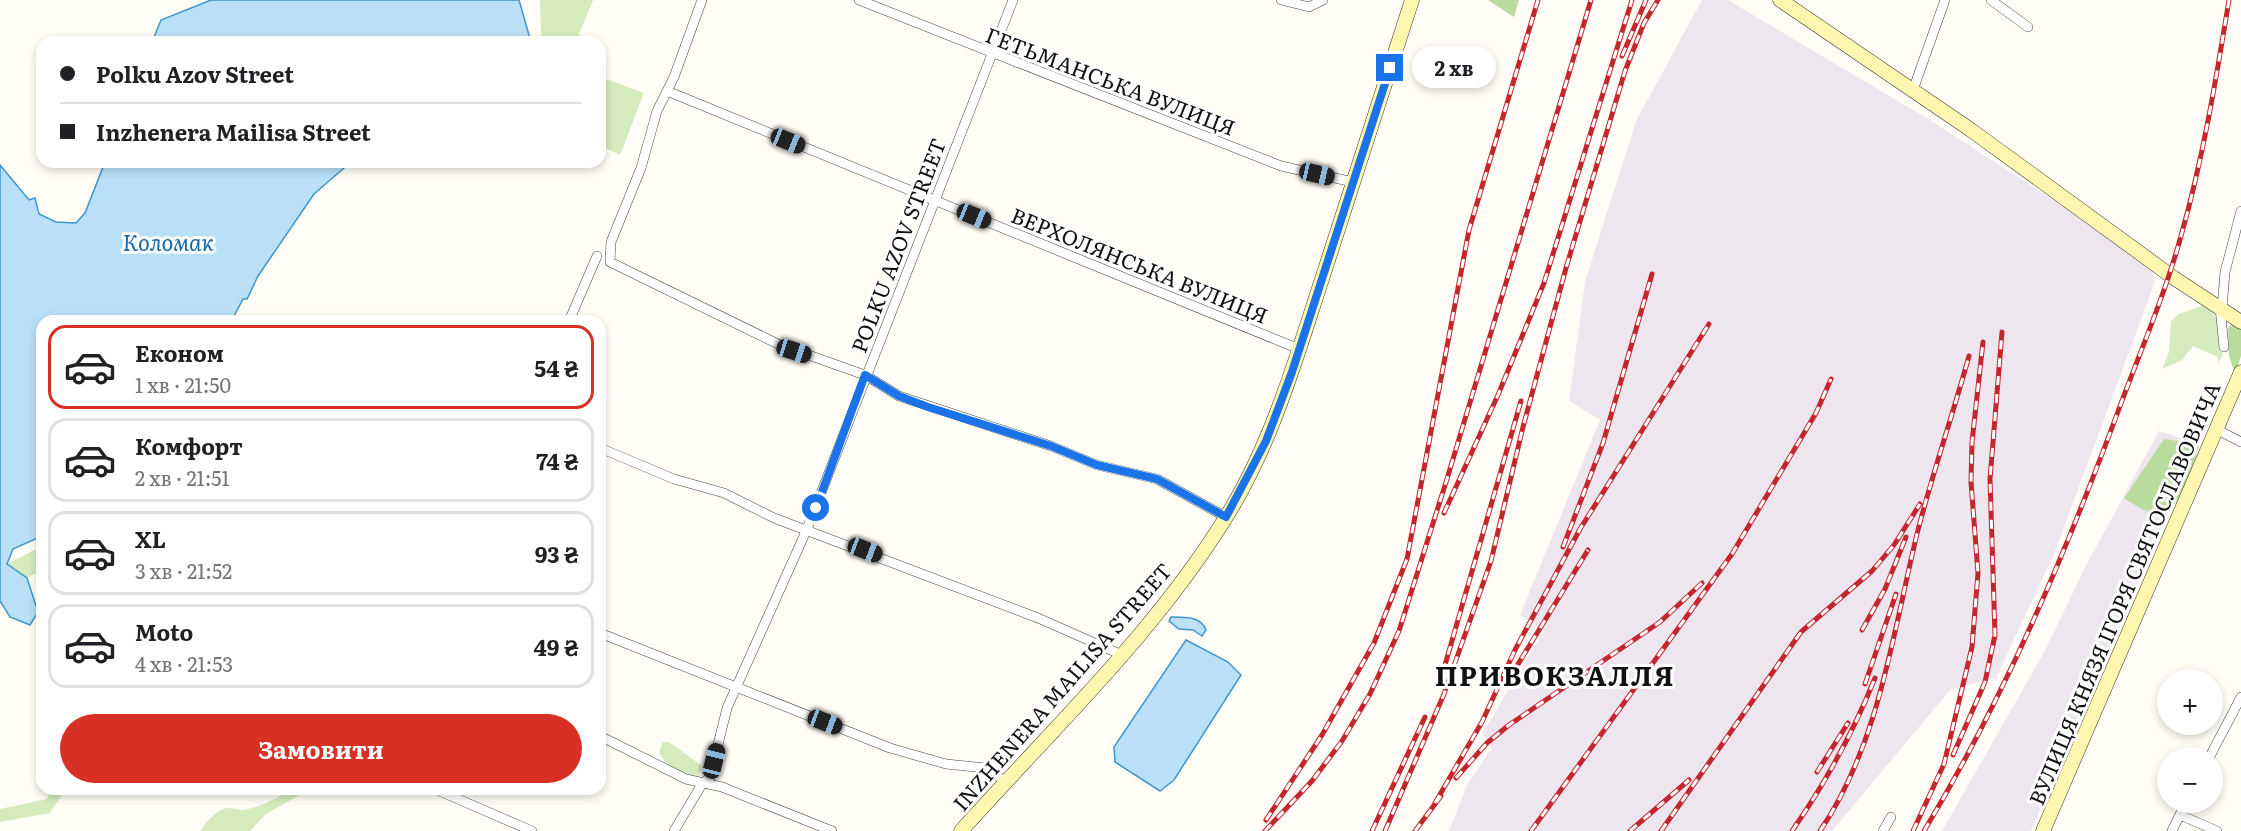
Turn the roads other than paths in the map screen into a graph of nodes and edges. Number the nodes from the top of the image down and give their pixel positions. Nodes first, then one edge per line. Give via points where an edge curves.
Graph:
1 (702, 0) edge
2 (859, 0) edge
3 (1013, 0) edge
4 (1281, 0) edge
5 (1323, 0) edge
6 (1412, 0) edge
7 (1780, 0) edge
8 (1945, 0) edge
9 (1991, 0) edge
10 (2028, 27) dead end
11 (993, 53) junction
12 (1912, 90) junction
13 (667, 91) junction
14 (1353, 182) junction
15 (933, 200) junction
16 (2241, 211) edge
17 (597, 256) dead end
18 (2221, 308) junction
19 (572, 315) edge
20 (2241, 322) edge
21 (2224, 347) dead end
22 (1299, 349) junction
23 (2241, 372) edge
24 (865, 375) junction
25 (2216, 429) junction
26 (2241, 442) edge
27 (606, 451) edge
28 (1226, 517) junction
29 (807, 529) junction
30 (606, 635) edge
31 (1122, 655) junction
32 (738, 687) junction
33 (2241, 697) edge
34 (606, 739) edge
35 (2215, 747) edge
36 (1005, 782) junction
37 (702, 784) junction
38 (449, 795) edge
39 (2180, 814) joint
40 (1891, 817) dead end
41 (532, 831) edge
42 (674, 831) edge
43 (832, 831) edge
44 (962, 831) edge
45 (1883, 831) edge
46 (2043, 831) edge
47 (2172, 831) edge
48 (2217, 831) edge

1 - 13 street
2 - 11 street, ГЕТЬМАНСЬКА ВУЛИЦЯ
3 - 11 street, POLKU AZOV STREET
4 - 5 street via 1309,7
6 - 14 street, INZHENERA MAILISA STREET
7 - 12 street
8 - 12 street
9 - 10 street
11 - 14 street, ГЕТЬМАНСЬКА ВУЛИЦЯ via 1281,166
11 - 15 street, POLKU AZOV STREET
12 - 18 street
13 - 15 street, ВЕРХОЛЯНСЬКА ВУЛИЦЯ
13 - 24 street via 611,242 610,262 780,345
14 - 22 street, INZHENERA MAILISA STREET
15 - 22 street, ВЕРХОЛЯНСЬКА ВУЛИЦЯ
15 - 24 street, POLKU AZOV STREET
16 - 18 street via 2225,272
17 - 19 street
18 - 20 street
18 - 21 street
22 - 28 street, INZHENERA MAILISA STREET via 1266,441
23 - 25 street, ВУЛИЦЯ КНЯЗЯ ІГОРЯ СВЯТОСЛАВОВИЧА
24 - 28 street via 899,396 928,407 1051,446 1097,465 1157,479
24 - 29 street, POLKU AZOV STREET
25 - 26 street
25 - 46 street, ВУЛИЦЯ КНЯЗЯ ІГОРЯ СВЯТОСЛАВОВИЧА
27 - 29 street via 674,479 709,487
28 - 31 street, INZHENERA MAILISA STREET via 1187,575
29 - 31 street via 1038,618
29 - 32 street, POLKU AZOV STREET
30 - 32 street
31 - 36 street, INZHENERA MAILISA STREET
32 - 36 street via 890,748 946,764 986,768
32 - 37 street, POLKU AZOV STREET via 728,708 710,777
33 - 35 street
34 - 37 street
36 - 44 street, INZHENERA MAILISA STREET
37 - 42 street, POLKU AZOV STREET
37 - 43 street via 722,787
38 - 41 street
39 - 47 street
39 - 48 street
40 - 45 street

